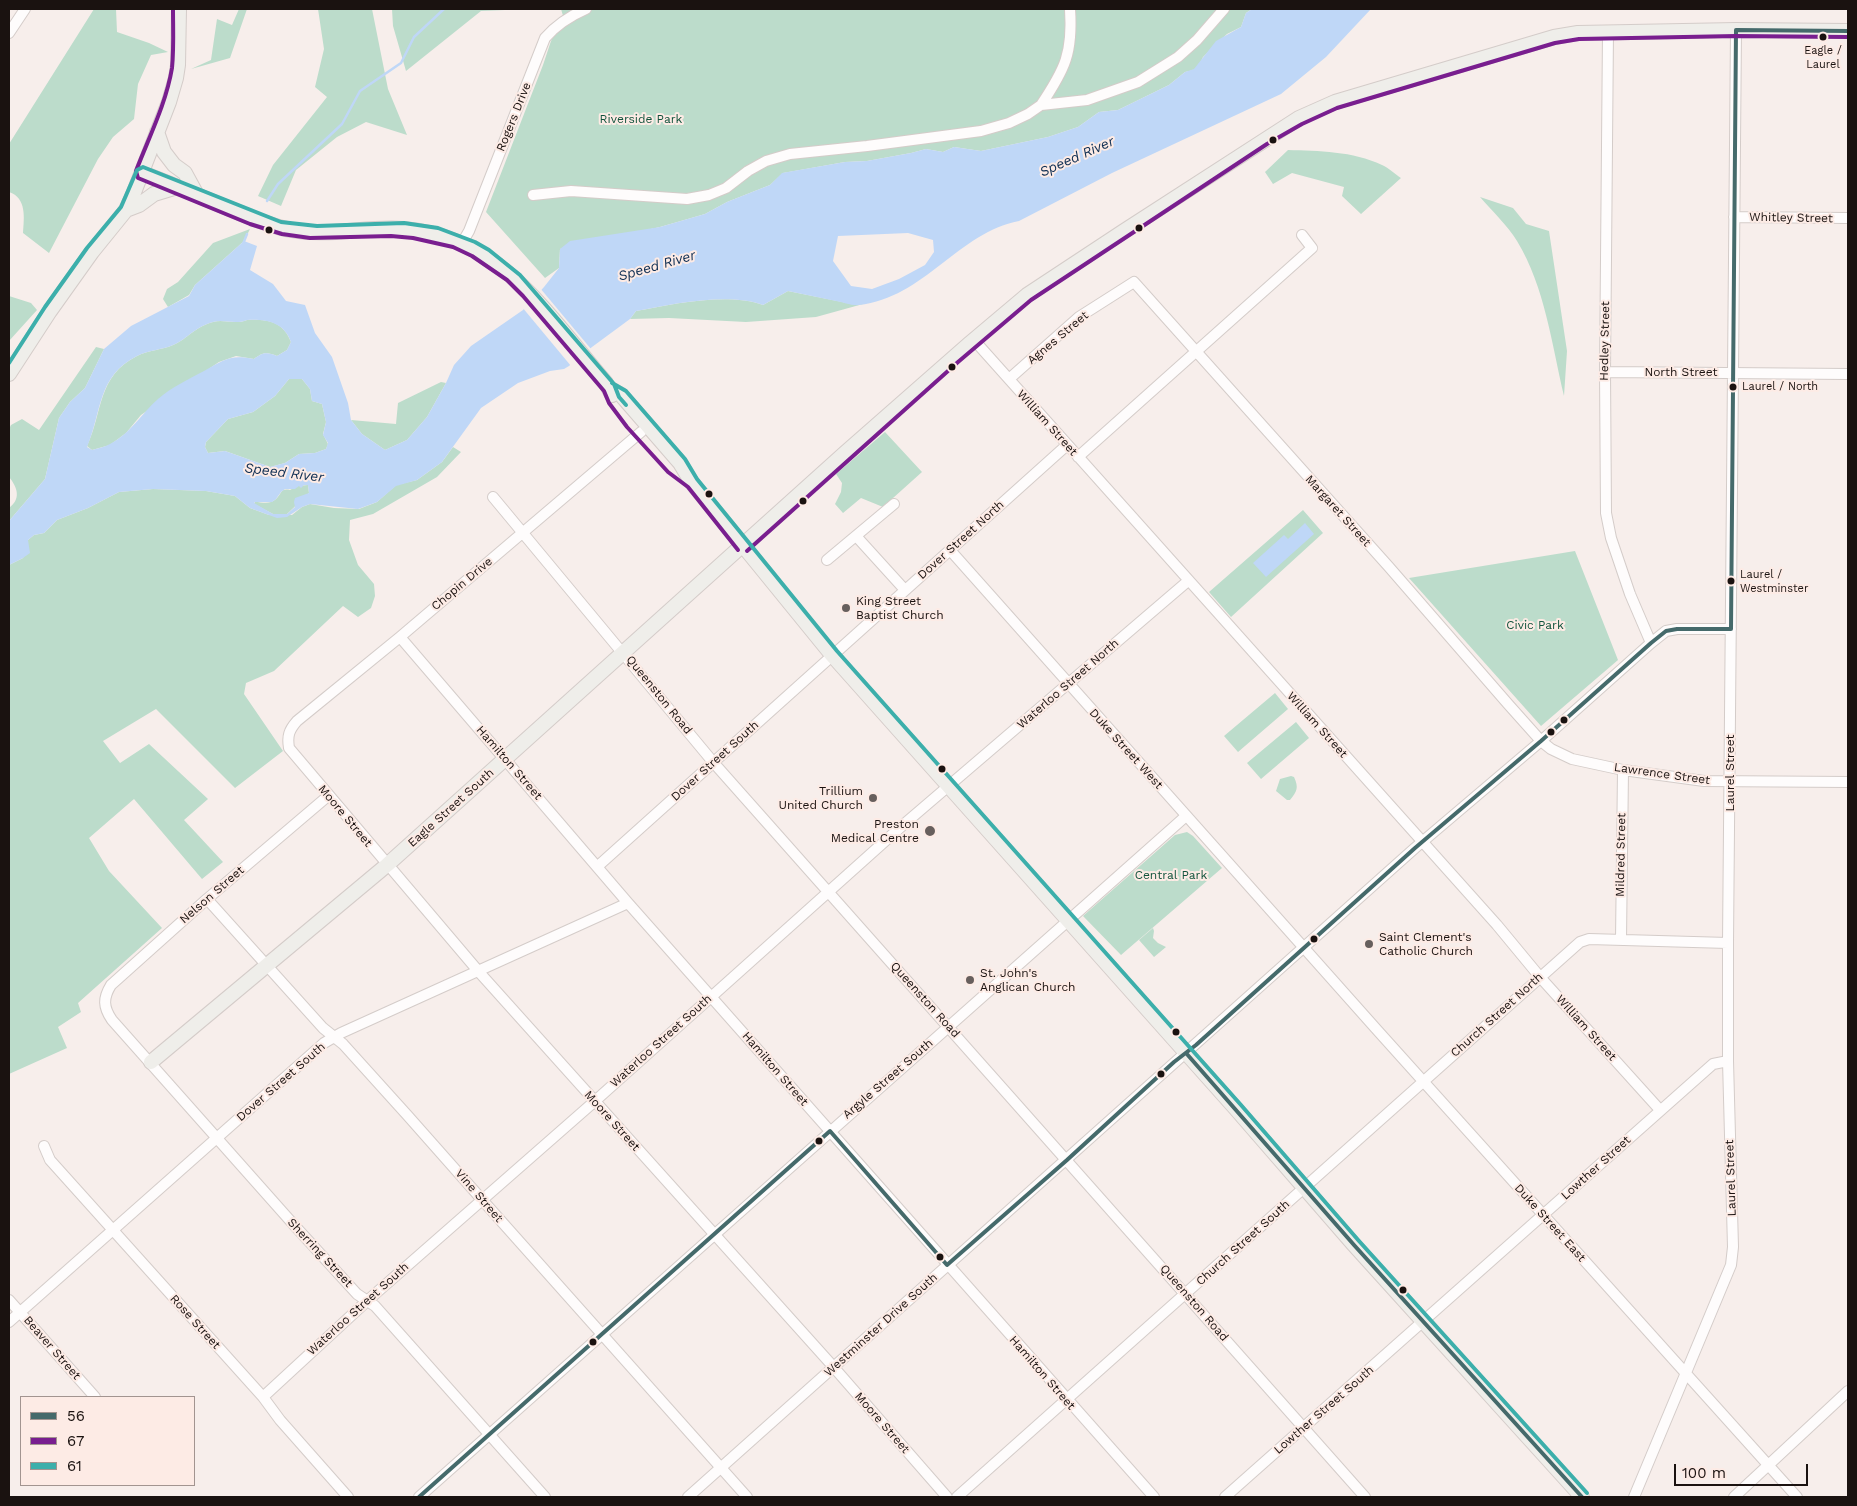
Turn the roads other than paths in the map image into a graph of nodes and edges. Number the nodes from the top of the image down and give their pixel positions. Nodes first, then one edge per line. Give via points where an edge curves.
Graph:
1 (26, 9) edge
2 (179, 9) edge
3 (586, 9) edge
4 (1070, 9) edge
5 (1224, 9) edge
6 (1736, 30) junction
7 (1848, 31) edge
8 (1608, 32) junction
9 (9, 33) edge
10 (1041, 105) junction
11 (157, 132) junction
12 (142, 173) junction
13 (177, 187) junction
14 (197, 195) junction
15 (533, 195) dead end
16 (126, 210) junction
17 (1734, 217) junction
18 (1848, 218) edge
19 (1302, 235) dead end
20 (462, 243) junction
21 (1134, 282) joint
22 (974, 340) junction
23 (1196, 352) junction
24 (1605, 372) junction
25 (1732, 373) junction
26 (9, 374) edge
27 (1848, 374) edge
28 (1008, 379) junction
29 (609, 388) junction
30 (641, 432) junction
31 (1067, 445) junction
32 (1078, 457) junction
33 (692, 483) junction
34 (492, 497) dead end
35 (894, 504) dead end
36 (522, 534) junction
37 (856, 536) junction
38 (743, 546) junction
39 (950, 550) junction
40 (827, 560) dead end
41 (1188, 581) junction
42 (905, 590) junction
43 (1731, 629) junction
44 (400, 637) junction
45 (1651, 643) junction
46 (624, 653) junction
47 (832, 655) junction
48 (1068, 683) junction
49 (287, 738) joint
50 (1541, 741) junction
51 (506, 759) junction
52 (713, 762) junction
53 (1623, 770) junction
54 (1848, 782) edge
55 (1730, 783) junction
56 (949, 786) junction
57 (328, 796) junction
58 (1186, 816) junction
59 (1422, 843) junction
60 (387, 866) junction
61 (598, 866) junction
62 (829, 891) junction
63 (207, 899) junction
64 (628, 903) junction
65 (1068, 921) junction
66 (1621, 940) junction
67 (1728, 943) junction
68 (1304, 948) junction
69 (266, 965) junction
70 (479, 972) junction
71 (1540, 976) junction
72 (711, 996) junction
73 (104, 1001) joint
74 (948, 1026) junction
75 (334, 1037) junction
76 (1186, 1053) junction
77 (1728, 1061) junction
78 (151, 1062) junction
79 (1423, 1081) junction
80 (595, 1101) junction
81 (1660, 1110) junction
82 (830, 1130) junction
83 (217, 1138) junction
84 (44, 1146) dead end
85 (1067, 1160) junction
86 (1305, 1188) junction
87 (482, 1200) junction
88 (1544, 1216) junction
89 (113, 1230) junction
90 (714, 1235) junction
91 (947, 1265) junction
92 (1185, 1294) junction
93 (9, 1300) edge
94 (367, 1301) junction
95 (20, 1312) junction
96 (9, 1322) edge
97 (1424, 1323) junction
98 (601, 1334) junction
99 (834, 1368) junction
100 (1686, 1374) junction
101 (1848, 1391) edge
102 (94, 1396) edge
103 (263, 1397) junction
104 (1066, 1400) junction
105 (1304, 1428) junction
106 (489, 1434) junction
107 (1769, 1466) junction
108 (721, 1467) junction
109 (348, 1497) edge
110 (418, 1497) edge
111 (545, 1497) edge
112 (688, 1497) edge
113 (747, 1497) edge
114 (947, 1497) edge
115 (957, 1497) edge
116 (1154, 1497) edge
117 (1226, 1497) edge
118 (1366, 1497) edge
119 (1582, 1497) edge
120 (1634, 1497) edge
121 (1734, 1497) edge
122 (1797, 1497) edge

1 - 9 street
2 - 11 main road via 176,78
3 - 20 street, Rogers Drive via 566,18 545,38
4 - 10 street via 1072,33 1068,55
5 - 10 street via 1178,57 1138,82 1087,100
6 - 7 main road, Eagle Street South
6 - 8 main road, Eagle Street South
6 - 17 street, Laurel Street
8 - 22 main road, Eagle Street South via 1554,37 1351,96 1299,118 1027,295
8 - 24 street, Hedley Street
10 - 15 street via 1008,123 981,131 790,154 766,161 726,188 687,199 571,191
11 - 12 main road
11 - 14 main road via 164,152 185,173
12 - 13 main road
12 - 16 main road
13 - 14 main road
13 - 16 main road via 154,194
14 - 20 main road via 266,224 292,230 403,229 436,234
16 - 26 main road via 92,252
17 - 18 street, Whitley Street
17 - 25 street, Laurel Street
19 - 23 street via 1312,248
20 - 29 main road via 501,266 528,292
21 - 23 street, Margaret Street
21 - 28 street, Agnes Street via 1079,317
22 - 28 street, William Street
22 - 38 main road, Eagle Street South
23 - 32 street
23 - 50 street, Margaret Street
24 - 25 street, North Street
24 - 45 street, Hedley Street via 1606,513 1630,594
25 - 27 street, North Street
25 - 43 street, Laurel Street
28 - 31 street, William Street
29 - 30 main road via 614,400
29 - 33 main road via 621,395 663,443
30 - 33 main road via 672,467
30 - 36 street, Chopin Drive
31 - 32 street, William Street
31 - 39 street, Dover Street North
32 - 41 street, William Street
33 - 38 main road
34 - 36 street, Queenston Road
35 - 37 street
36 - 44 street, Chopin Drive
36 - 46 street, Queenston Road
37 - 40 street
37 - 42 street
38 - 46 main road, Eagle Street South
38 - 47 main road
39 - 42 street, Dover Street North
39 - 48 street, Duke Street West
41 - 48 street, Waterloo Street North
41 - 59 street, William Street
42 - 47 street, Dover Street North
43 - 45 street, Westminster Drive South via 1677,629 1666,631
43 - 55 street, Laurel Street
44 - 49 street, Chopin Drive via 297,721
44 - 51 street, Hamilton Street
45 - 50 street, Westminster Drive South
46 - 51 main road, Eagle Street South
46 - 52 street, Queenston Road
47 - 52 street, Dover Street South
47 - 56 main road
48 - 56 street, Waterloo Street North
48 - 58 street, Duke Street West
49 - 57 street, Moore Street via 289,748
50 - 53 street, Lawrence Street via 1558,754 1572,759
50 - 59 street, Westminster Drive South
51 - 60 main road, Eagle Street South
51 - 61 street, Hamilton Street
52 - 61 street, Dover Street South
52 - 62 street, Queenston Road
53 - 55 street, Lawrence Street
53 - 66 street, Mildred Street
54 - 55 street, Lawrence Street
55 - 67 street, Laurel Street
56 - 62 street, Waterloo Street South
56 - 65 main road
57 - 60 street, Moore Street
57 - 63 street, Nelson Street
58 - 65 street, Argyle Street South
58 - 68 street, Duke Street West
59 - 68 street, Westminster Drive South
59 - 71 street, William Street
60 - 69 main road, Eagle Street South
60 - 70 street, Moore Street
61 - 64 street, Hamilton Street
62 - 72 street, Waterloo Street South
62 - 74 street, Queenston Road
63 - 69 street, Vine Street
63 - 73 street, Nelson Street via 111,985
64 - 70 street, Dover Street South
64 - 72 street, Hamilton Street
65 - 74 street, Argyle Street South
65 - 76 main road
66 - 67 street, Church Street North
66 - 71 street, Church Street North via 1589,939 1580,942
67 - 77 street, Laurel Street
68 - 76 street, Westminster Drive South
68 - 79 street, Duke Street East
69 - 75 street, Vine Street
69 - 78 main road, Eagle Street South
70 - 75 street, Dover Street South
70 - 80 street, Moore Street
71 - 79 street, Church Street North
71 - 81 street, William Street
72 - 80 street, Waterloo Street South
72 - 82 street, Hamilton Street
73 - 78 street, Sherring Street via 112,1020
74 - 82 street, Argyle Street South
74 - 85 street, Queenston Road
75 - 83 street, Dover Street South
75 - 87 street, Vine Street
76 - 85 street, Westminster Drive South
76 - 86 main road
77 - 81 street, Lowther Street via 1713,1064
77 - 100 street, Laurel Street via 1731,1265
78 - 83 street, Sherring Street
79 - 86 street, Church Street North
79 - 88 street, Duke Street East
80 - 87 street, Waterloo Street South
80 - 90 street, Moore Street
81 - 88 street, Lowther Street
82 - 90 street, Argyle Street South
82 - 91 street, Hamilton Street
83 - 89 street, Dover Street South
83 - 94 street, Sherring Street via 357,1294
84 - 89 street, Rose Street via 50,1160
85 - 91 street, Westminster Drive South
85 - 92 street, Queenston Road
86 - 92 street, Church Street South
86 - 97 main road
87 - 94 street, Waterloo Street South
87 - 98 street, Vine Street
88 - 97 street, Lowther Street
88 - 100 street, Duke Street East
89 - 95 street, Dover Street South
89 - 103 street, Rose Street
90 - 98 street, Argyle Street South
90 - 99 street, Moore Street
91 - 99 street, Westminster Drive South
91 - 104 street, Hamilton Street
92 - 104 street, Church Street South
92 - 105 street, Queenston Road
93 - 95 street, Beaver Street
94 - 103 street, Waterloo Street South
94 - 106 street, Sherring Street via 375,1306
95 - 96 street, Dover Street South
95 - 102 street, Beaver Street
97 - 105 street, Lowther Street South
97 - 119 main road
98 - 106 street, Argyle Street South
98 - 108 street, Vine Street
99 - 108 street, Westminster Drive South
99 - 114 street, Moore Street
100 - 107 street, Duke Street East
100 - 120 street, Laurel Street
101 - 107 street
103 - 109 street, Rose Street
104 - 115 street, Church Street South
104 - 116 street, Hamilton Street
105 - 117 street, Lowther Street South
105 - 118 street, Queenston Road
106 - 110 street, Argyle Street South
106 - 111 street, Sherring Street
107 - 121 street
107 - 122 street, Duke Street East
108 - 112 street, Westminster Drive South
108 - 113 street, Vine Street

